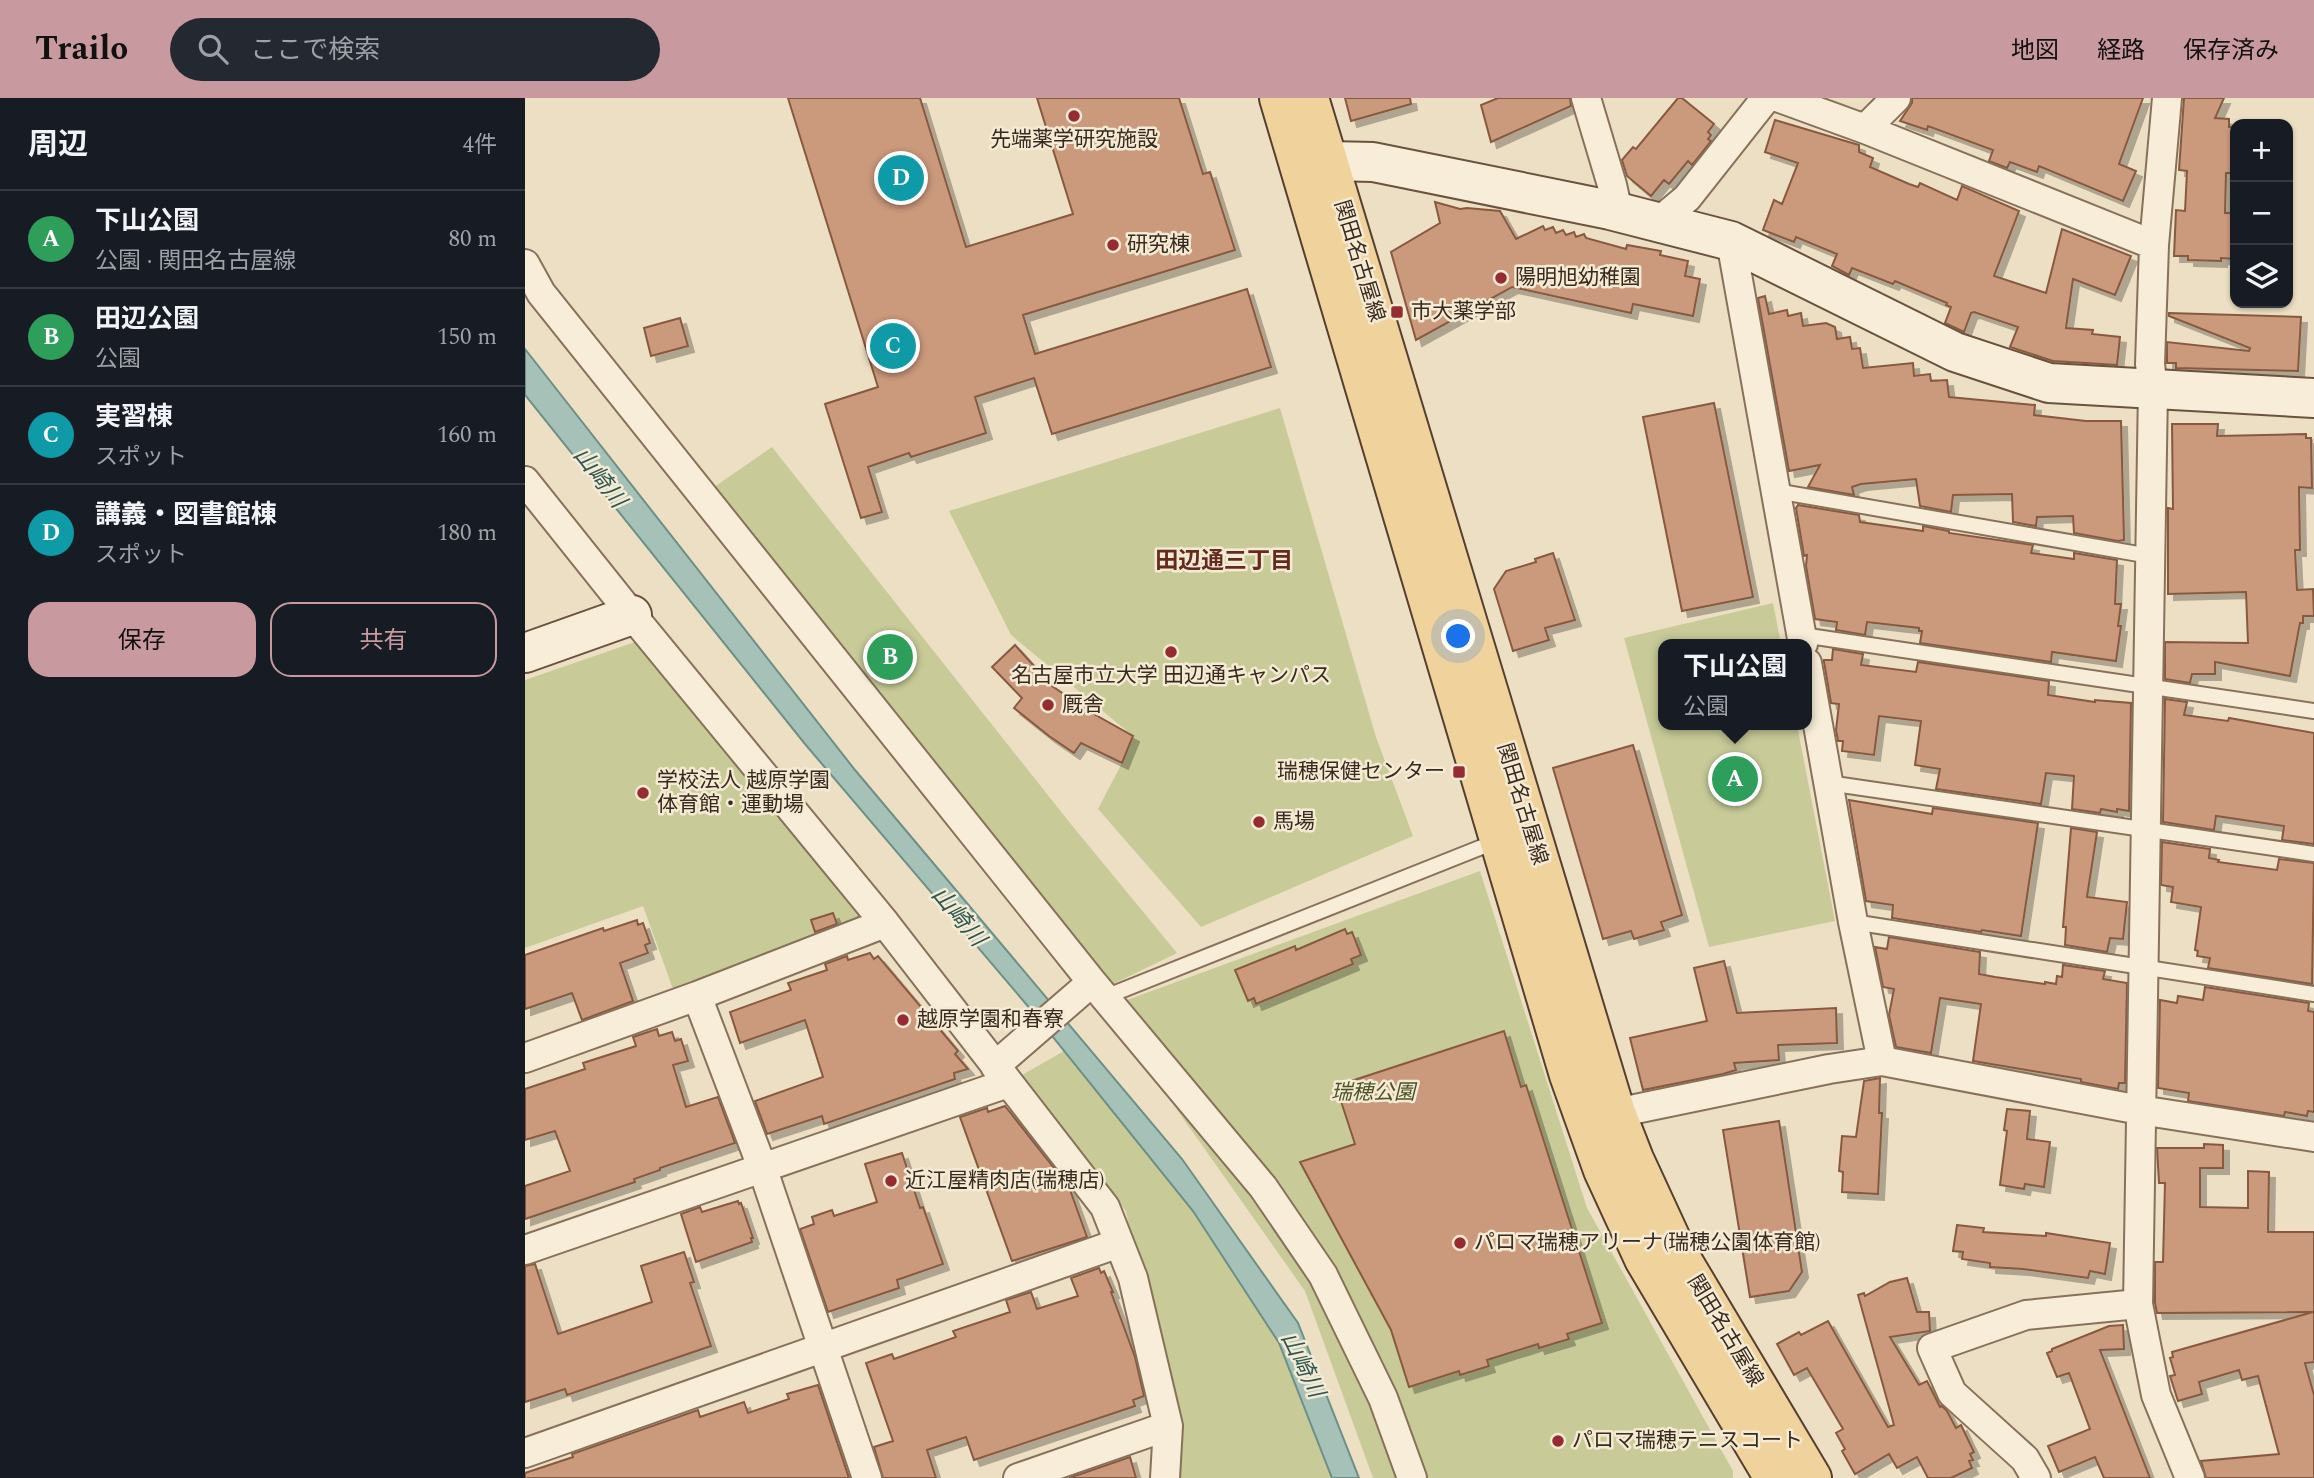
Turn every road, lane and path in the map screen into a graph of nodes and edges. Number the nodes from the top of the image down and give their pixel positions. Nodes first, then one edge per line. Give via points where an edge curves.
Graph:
1 (1279, 98) edge
2 (1310, 98) edge
3 (1586, 98) edge
4 (1766, 98) edge
5 (1780, 98) edge
6 (1896, 98) edge
7 (2167, 98) edge
8 (1865, 129) junction
9 (1315, 166) junction
10 (1618, 212) junction
11 (1657, 223) junction
12 (1731, 242) junction
13 (2154, 245) junction
14 (525, 264) edge
15 (532, 298) edge
16 (2153, 389) junction
17 (2314, 398) edge
18 (525, 481) edge
19 (1776, 491) junction
20 (2150, 556) junction
21 (632, 615) junction
22 (1803, 639) edge
23 (1812, 641) edge
24 (525, 653) edge
25 (2147, 686) junction
26 (1812, 692) edge
27 (2314, 711) edge
28 (1828, 783) junction
29 (2145, 829) junction
30 (1499, 841) junction
31 (2314, 854) edge
32 (1853, 922) junction
33 (885, 923) junction
34 (2142, 967) junction
35 (1093, 991) junction
36 (2314, 994) edge
37 (698, 996) junction
38 (525, 1058) edge
39 (1882, 1061) junction
40 (1005, 1067) junction
41 (2140, 1110) junction
42 (1616, 1113) junction
43 (2314, 1138) edge
44 (762, 1167) junction
45 (1119, 1242) junction
46 (525, 1250) edge
47 (2138, 1304) junction
48 (822, 1349) junction
49 (1168, 1426) junction
50 (1750, 1437) junction
51 (525, 1453) edge
52 (525, 1461) edge
53 (531, 1478) edge
54 (867, 1478) edge
55 (1018, 1478) edge
56 (1165, 1478) edge
57 (1412, 1478) edge
58 (1752, 1478) edge
59 (1774, 1478) edge
60 (1812, 1478) edge
61 (2036, 1478) edge
62 (2190, 1478) edge

1 - 9 main road, 関田名古屋線
2 - 9 main road, 関田名古屋線
3 - 10 street
4 - 11 street via 1686,198
5 - 8 street
6 - 8 street
7 - 13 street
8 - 13 street
9 - 10 street via 1373,162
9 - 30 main road, 関田名古屋線
9 - 42 main road, 関田名古屋線
10 - 11 street
11 - 12 street
12 - 16 street via 1955,352 2049,383
12 - 19 street
13 - 16 street
14 - 15 street
15 - 35 street
16 - 17 street
16 - 20 street
18 - 21 street
19 - 20 lane
19 - 22 street
20 - 25 street
21 - 24 street
21 - 33 street
23 - 25 lane
25 - 27 lane
25 - 29 street
26 - 28 street
28 - 29 lane
28 - 32 street
29 - 31 lane
29 - 34 street
30 - 35 lane
30 - 50 main road, 関田名古屋線 via 1569,1075 1603,1170 1644,1259
32 - 34 lane
32 - 39 street
33 - 37 street
33 - 40 street
34 - 36 lane
34 - 41 street
35 - 40 street
35 - 57 street via 1263,1187 1323,1275 1383,1398
37 - 38 street
37 - 44 street
39 - 41 street
39 - 42 street
40 - 44 street
40 - 45 street via 1105,1208
41 - 43 street
41 - 47 street
42 - 60 main road, 関田名古屋線 via 1676,1250
44 - 46 street
44 - 48 street
45 - 48 street
45 - 49 street via 1133,1278
47 - 61 street via 2026,1315 1932,1348 1952,1393 2025,1459
47 - 62 street via 2156,1395
48 - 51 street
48 - 54 street
49 - 55 street
49 - 56 street
50 - 58 street
50 - 59 main road, 関田名古屋線
52 - 53 street

